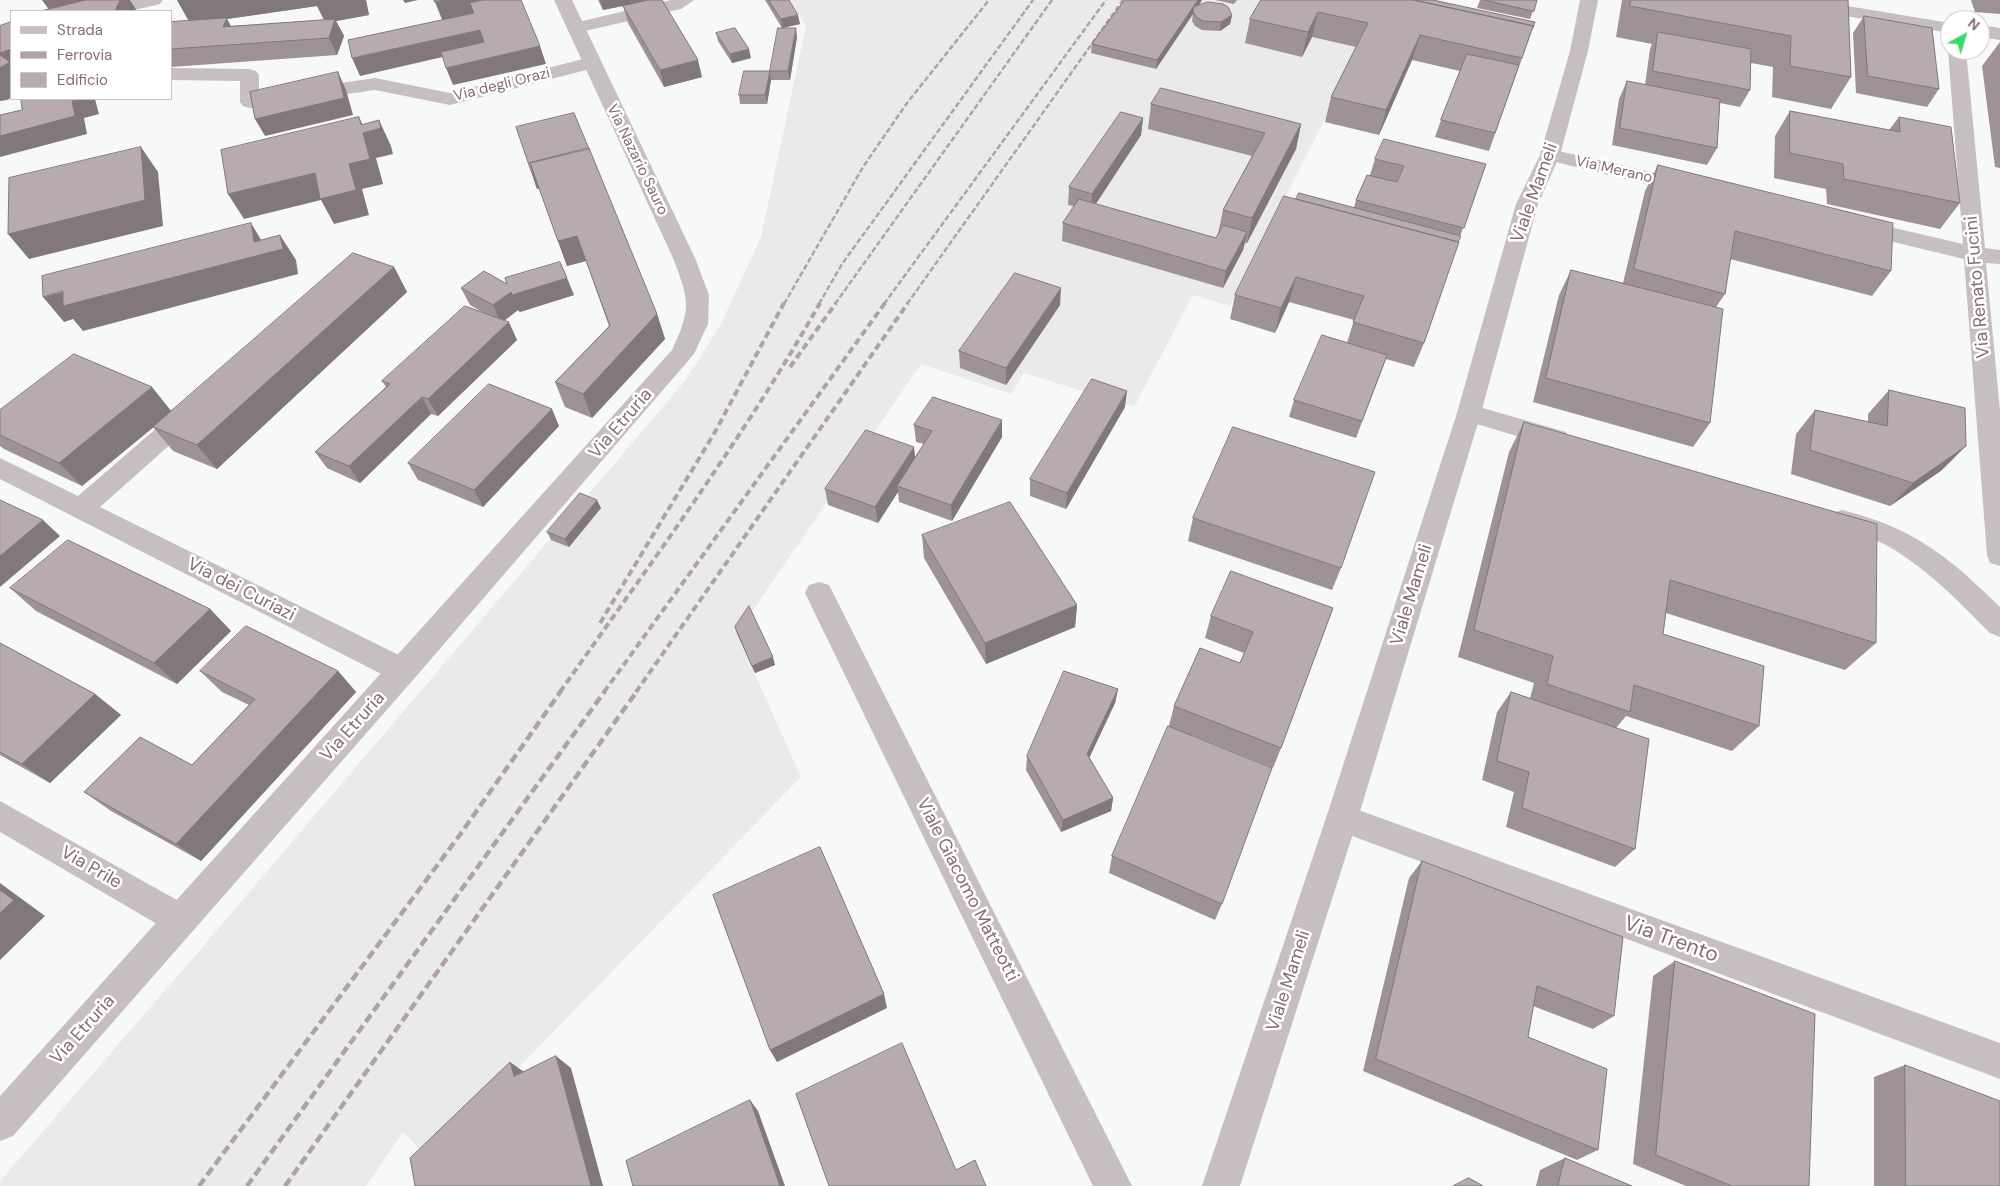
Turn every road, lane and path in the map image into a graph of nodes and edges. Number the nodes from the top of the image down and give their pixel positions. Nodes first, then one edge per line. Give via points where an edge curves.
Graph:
1 (563, 0) edge
2 (1589, 0) edge
3 (1778, 0) edge
4 (142, 1) edge
5 (679, 2) edge
6 (112, 10) edge
7 (1940, 26) edge
8 (576, 28) junction
9 (1958, 60) edge
10 (591, 63) junction
11 (172, 74) edge
12 (1550, 155) junction
13 (1702, 190) edge
14 (1835, 221) edge
15 (1975, 254) junction
16 (2000, 257) edge
17 (696, 324) joint
18 (207, 398) edge
19 (1469, 413) junction
20 (1584, 446) edge
21 (0, 468) edge
22 (80, 509) junction
23 (1822, 515) edge
24 (2000, 555) edge
25 (820, 594) dead end
26 (2000, 625) edge
27 (403, 671) junction
28 (0, 815) edge
29 (1342, 818) junction
30 (181, 920) junction
31 (2000, 1061) edge
32 (0, 1123) edge
33 (1113, 1186) edge
34 (1222, 1186) edge

1 - 8 street, Via Nazario Sauro
2 - 12 street, Viale Mameli via 1580,51
3 - 7 street
4 - 6 street
5 - 8 street
8 - 10 street, Via Nazario Sauro
9 - 15 street, Via Renato Fucini
10 - 11 street, Via degli Orazi via 450,99 375,84 250,102 249,75
10 - 17 street, Via Nazario Sauro via 684,258 698,295
12 - 13 street, Via Merano
12 - 19 street, Viale Mameli via 1527,204
14 - 15 street
15 - 16 street
15 - 24 street, Via Renato Fucini
17 - 27 street, Via Etruria via 682,354
18 - 22 street
19 - 20 street
19 - 29 street, Viale Mameli
21 - 22 street, Via dei Curiazi
22 - 27 street, Via dei Curiazi
23 - 26 street via 1891,537 1953,579
25 - 33 street, Viale Giacomo Matteotti
27 - 30 street, Via Etruria
28 - 30 street, Via Prile
29 - 31 street, Via Trento
29 - 34 street, Viale Mameli
30 - 32 street, Via Etruria

